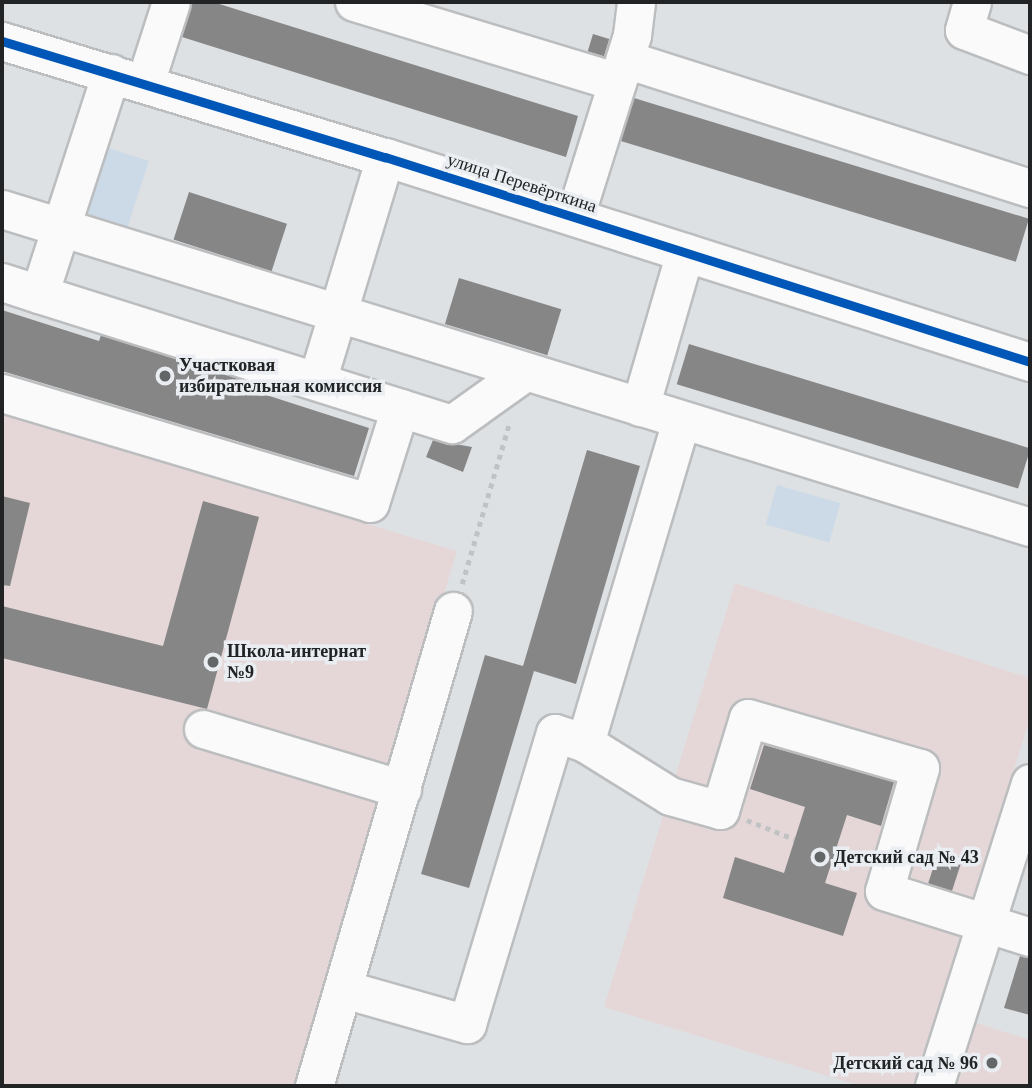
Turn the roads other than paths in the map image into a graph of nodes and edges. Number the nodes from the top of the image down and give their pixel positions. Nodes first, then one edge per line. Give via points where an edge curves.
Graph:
1 (171, 2) edge
2 (354, 2) edge
3 (636, 2) edge
4 (972, 2) edge
5 (2, 41) edge
6 (1030, 55) edge
7 (621, 70) junction
8 (128, 78) junction
9 (385, 157) junction
10 (1030, 188) edge
11 (2, 209) edge
12 (575, 216) junction
13 (62, 228) junction
14 (685, 252) junction
15 (2, 282) edge
16 (39, 295) junction
17 (337, 313) junction
18 (1030, 362) edge
19 (525, 372) junction
20 (317, 381) junction
21 (2, 393) edge
22 (640, 407) junction
23 (400, 408) junction
24 (681, 421) junction
25 (1030, 527) edge
26 (453, 611) road end
27 (203, 729) dead end
28 (585, 743) junction
29 (1030, 783) edge
30 (401, 789) junction
31 (1017, 871) edge
32 (986, 923) junction
33 (1030, 937) edge
34 (344, 989) junction
35 (314, 1086) edge
36 (934, 1086) edge

1 - 8 street
2 - 7 street
3 - 7 street
4 - 6 street via 964,30
5 - 8 street, улица Перевёрткина
7 - 10 street
7 - 12 street
8 - 9 street, улица Перевёрткина
8 - 13 street
9 - 12 street, улица Перевёрткина
9 - 17 street
11 - 13 street
12 - 14 street, улица Перевёрткина
13 - 16 street
13 - 17 street
14 - 18 street, улица Перевёрткина
14 - 22 street
15 - 16 street
16 - 20 street
17 - 19 street
17 - 20 street
19 - 22 street
19 - 23 street via 452,424
20 - 23 street
21 - 23 street via 370,503
22 - 24 street
24 - 25 street
24 - 28 street
26 - 30 street
27 - 30 street
28 - 32 street via 670,796 720,810 747,718 920,768 884,891
28 - 34 street via 555,733 467,1024
29 - 31 street
30 - 34 street
31 - 32 street
32 - 33 street
32 - 36 street
34 - 35 street

